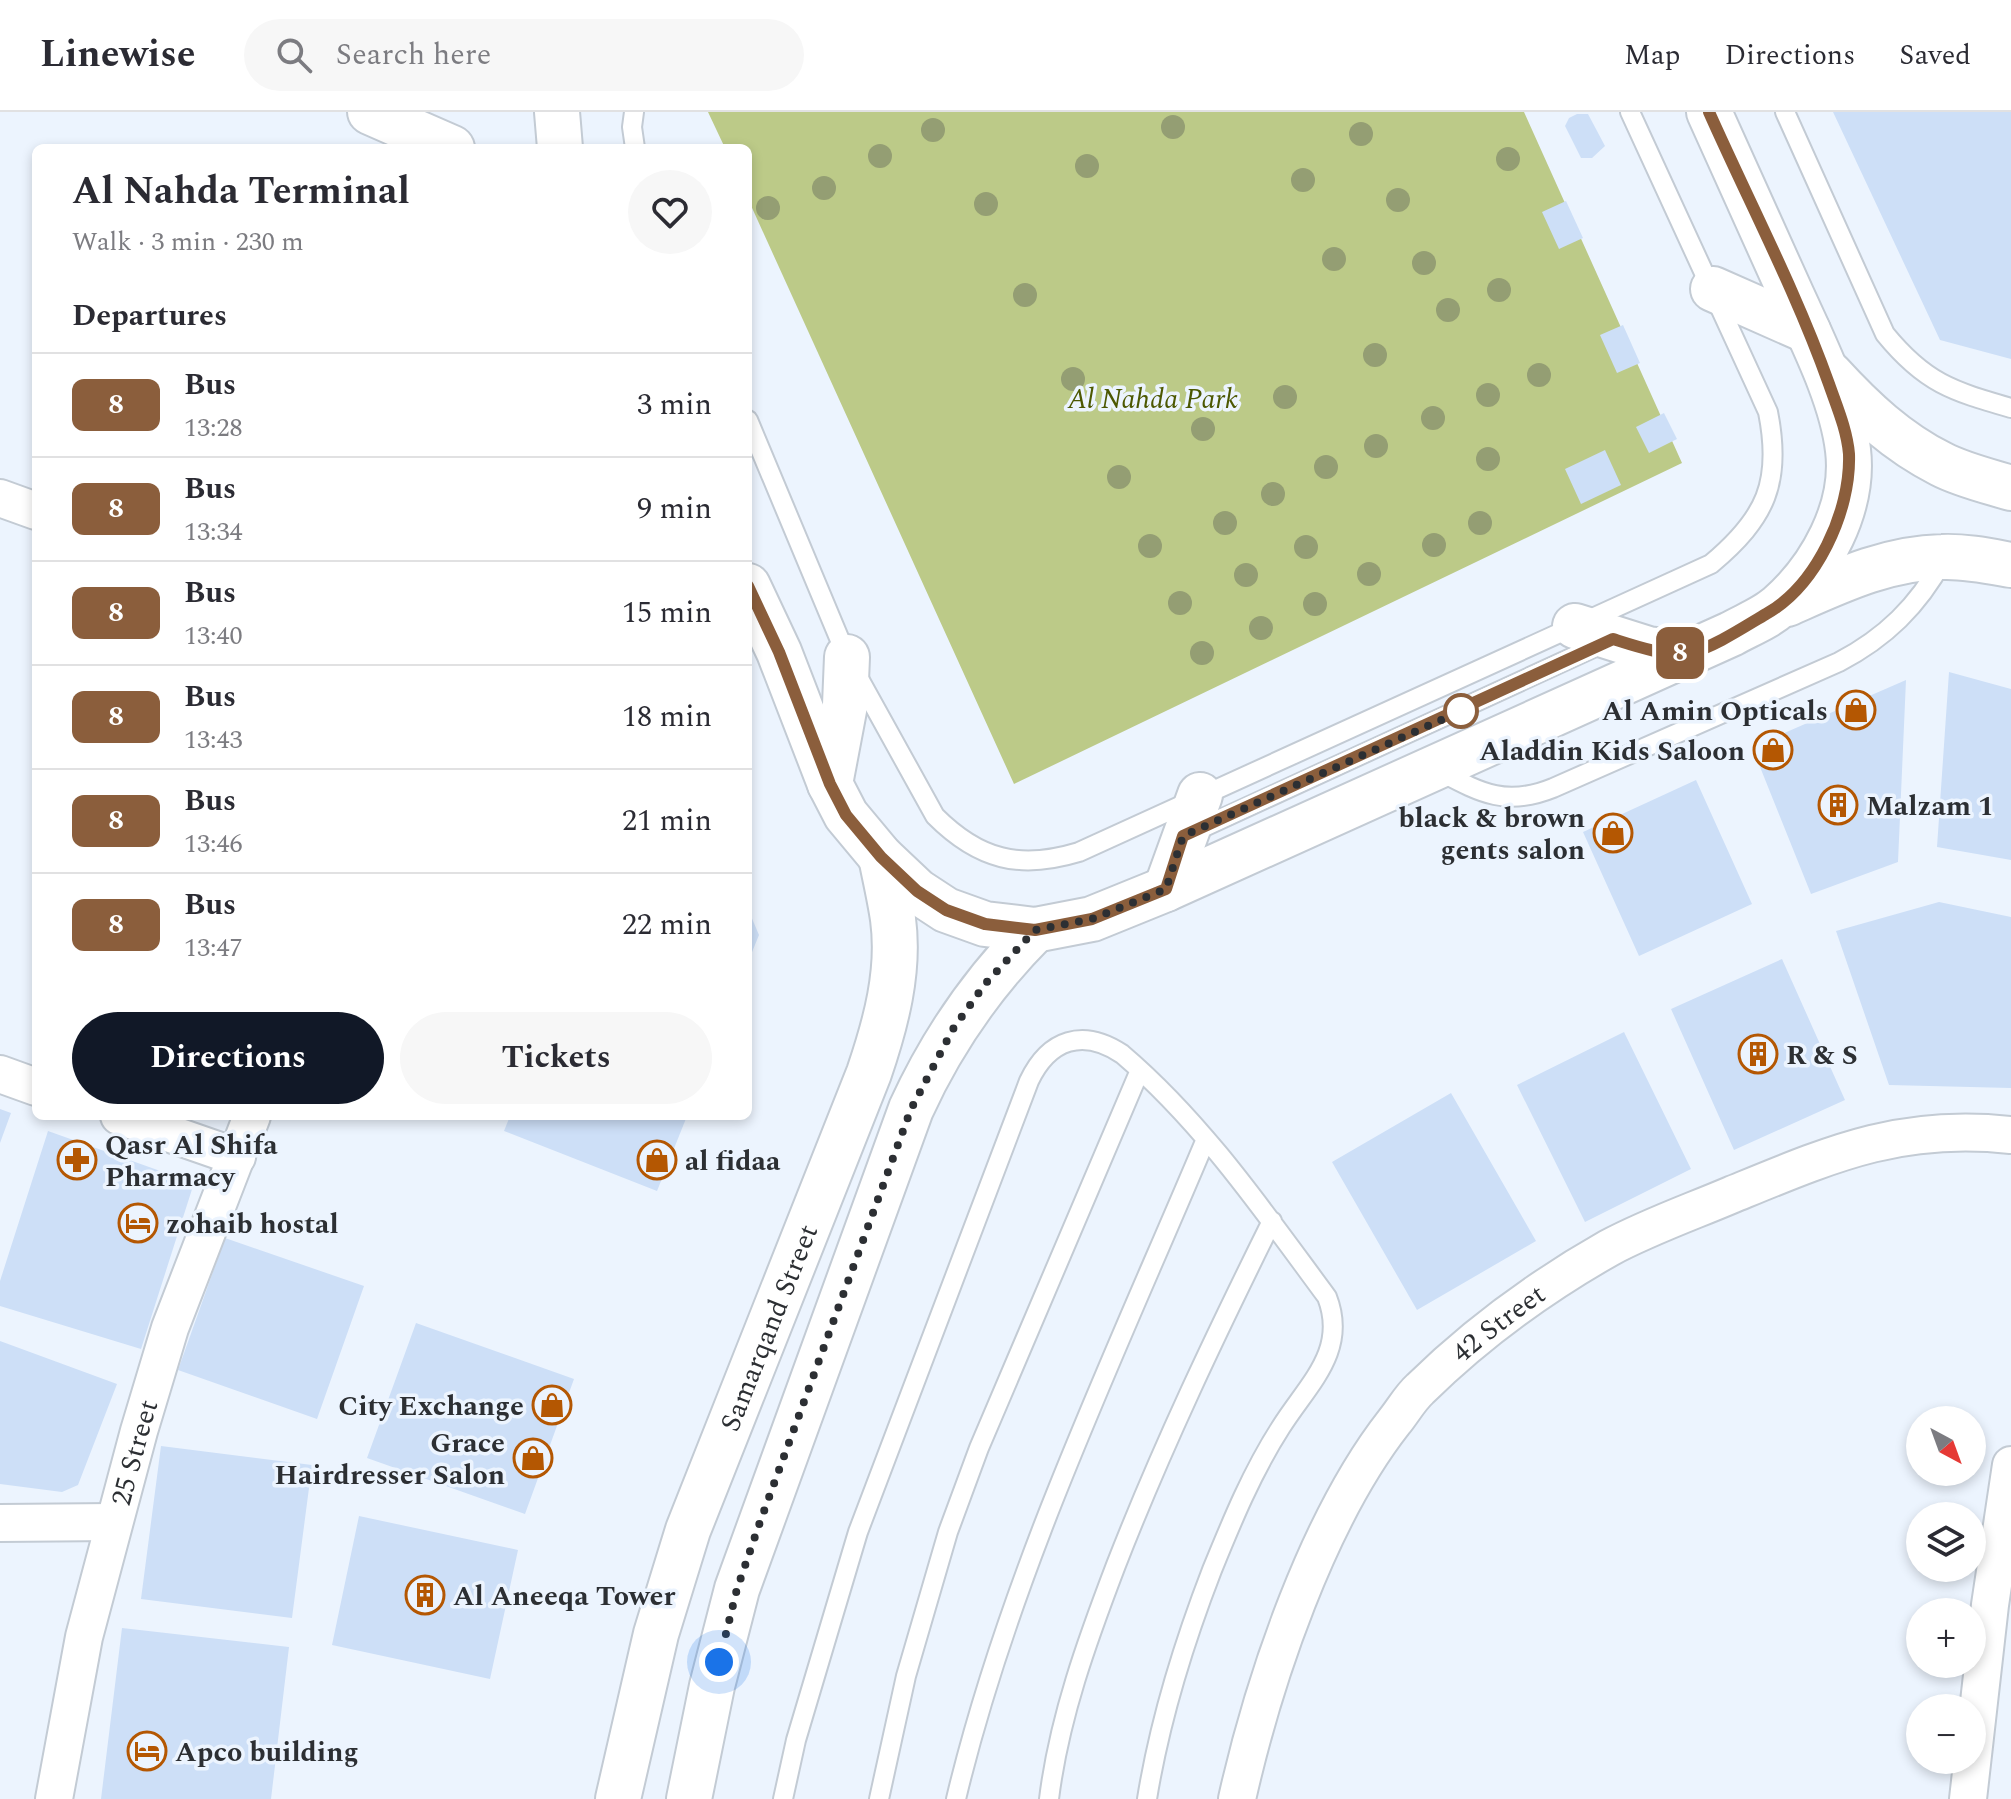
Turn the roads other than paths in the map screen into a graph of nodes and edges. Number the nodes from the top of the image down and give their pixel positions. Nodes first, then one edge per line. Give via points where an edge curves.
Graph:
1 (370, 112) edge
2 (557, 112) edge
3 (634, 112) edge
4 (1630, 112) edge
5 (1709, 112) edge
6 (1785, 112) edge
7 (443, 144) edge
8 (560, 144) edge
9 (634, 144) edge
10 (1713, 289) junction
11 (1815, 348) junction
12 (2011, 408) edge
13 (752, 430) edge
14 (2011, 488) edge
15 (0, 498) edge
16 (32, 510) edge
17 (1945, 557) junction
18 (2011, 565) edge
19 (752, 595) edge
20 (1777, 608) junction
21 (1594, 633) junction
22 (1689, 654) junction
23 (847, 657) junction
24 (1433, 768) junction
25 (830, 784) junction
26 (1200, 795) junction
27 (1183, 836) junction
28 (881, 857) junction
29 (1166, 889) junction
30 (1035, 930) junction
31 (1140, 1070) junction
32 (0, 1074) edge
33 (32, 1086) edge
34 (131, 1120) edge
35 (251, 1120) edge
36 (2011, 1135) edge
37 (1206, 1139) junction
38 (237, 1157) junction
39 (1272, 1221) junction
40 (2011, 1465) edge
41 (114, 1522) junction
42 (0, 1523) edge
43 (54, 1799) edge
44 (618, 1799) edge
45 (689, 1799) edge
46 (783, 1799) edge
47 (879, 1799) edge
48 (956, 1799) edge
49 (1049, 1799) edge
50 (1147, 1799) edge
51 (1237, 1799) edge
52 (1968, 1799) edge

1 - 7 street
2 - 8 street
3 - 9 lane
4 - 10 lane
5 - 11 street
6 - 12 lane via 1885,334 1929,378 1958,393
10 - 11 street
10 - 21 lane via 1768,412 1775,445 1772,478 1759,513 1737,542 1711,564
11 - 14 street via 1864,411 1895,436 1941,464
11 - 20 street via 1845,432 1847,483 1825,551
13 - 23 lane
15 - 16 street
17 - 18 street
17 - 20 street via 1870,569
17 - 24 lane via 1912,608 1866,648 1553,788 1520,798 1494,796
19 - 25 street
20 - 22 street
21 - 22 street
21 - 26 lane
21 - 27 lane
22 - 24 street
23 - 25 street via 845,705
23 - 26 lane via 935,816 976,849 1027,862 1054,860
24 - 29 street
25 - 28 street via 846,815
26 - 27 street
27 - 29 street
28 - 30 street via 946,910 985,924
28 - 44 street, Samarqand Street via 893,921 893,973 885,1024 688,1530 656,1634
29 - 30 street via 1092,919
30 - 45 street, Samarqand Street via 963,1013 911,1109 737,1589
31 - 37 lane
31 - 46 lane via 1106,1044 1087,1040 1051,1050 1033,1072 858,1532
31 - 47 lane via 948,1532 906,1676
32 - 33 street
34 - 38 street
35 - 38 street, 25 Street
36 - 51 street, 42 Street via 1901,1136 1819,1158 1611,1248 1480,1335 1418,1390 1376,1445 1341,1505 1279,1655
37 - 39 lane
37 - 48 lane via 1052,1506 985,1691
38 - 41 street, 25 Street via 170,1328
39 - 49 lane via 1145,1488 1077,1675
39 - 50 lane via 1327,1297 1334,1319 1333,1343 1260,1461 1218,1554 1177,1665
40 - 52 street
41 - 42 street
41 - 43 street, 25 Street via 84,1637

